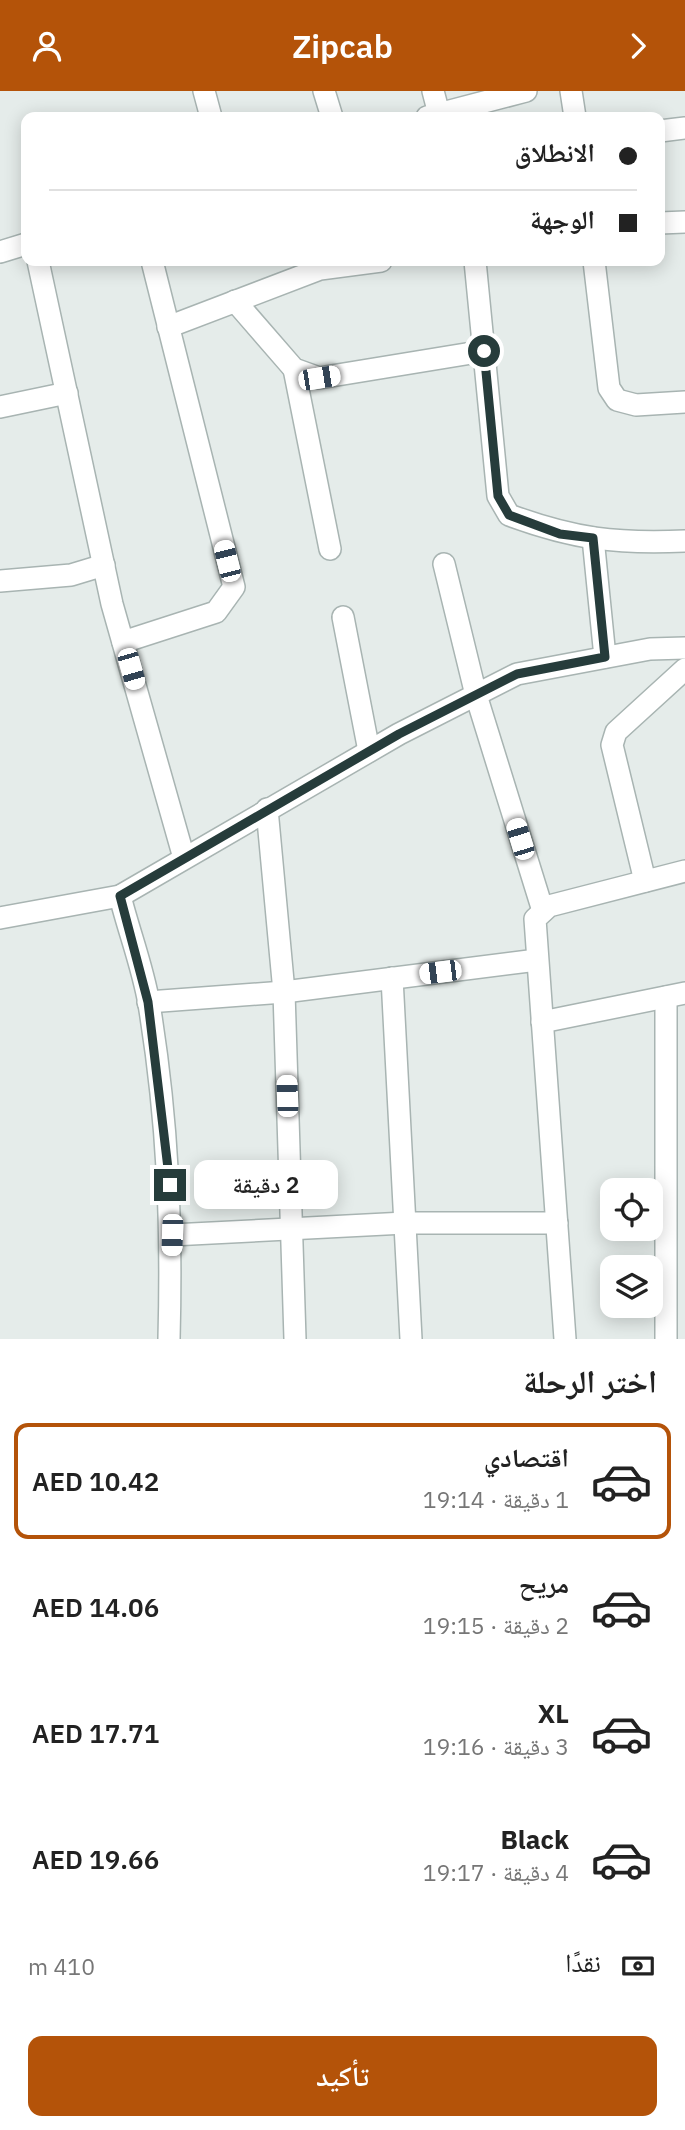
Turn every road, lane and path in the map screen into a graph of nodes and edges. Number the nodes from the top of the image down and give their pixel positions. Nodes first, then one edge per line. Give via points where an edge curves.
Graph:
1 (204, 91) edge
2 (324, 91) edge
3 (433, 91) edge
4 (526, 91) edge
5 (571, 91) edge
6 (210, 112) edge
7 (330, 112) edge
8 (443, 112) edge
9 (454, 112) edge
10 (574, 112) edge
11 (685, 128) edge
12 (665, 130) edge
13 (685, 222) edge
14 (665, 223) edge
15 (21, 246) edge
16 (0, 253) edge
17 (39, 266) edge
18 (153, 266) edge
19 (343, 266) edge
20 (476, 266) edge
21 (595, 266) edge
22 (235, 301) junction
23 (168, 327) junction
24 (484, 351) junction
25 (294, 369) junction
26 (67, 393) junction
27 (685, 402) edge
28 (0, 407) edge
29 (593, 538) junction
30 (685, 541) edge
31 (331, 549) dead end
32 (444, 564) dead end
33 (104, 565) junction
34 (0, 581) edge
35 (343, 617) dead end
36 (123, 642) junction
37 (685, 648) edge
38 (605, 657) junction
39 (685, 669) edge
40 (476, 695) junction
41 (369, 751) junction
42 (267, 809) junction
43 (184, 858) junction
44 (685, 871) edge
45 (645, 881) junction
46 (120, 896) junction
47 (543, 911) junction
48 (0, 918) edge
49 (537, 960) junction
50 (392, 978) junction
51 (284, 992) junction
52 (676, 995) edge
53 (148, 1002) junction
54 (542, 1022) junction
55 (405, 1223) junction
56 (557, 1223) junction
57 (291, 1227) junction
58 (172, 1235) junction
59 (169, 1339) edge
60 (295, 1339) edge
61 (411, 1339) edge
62 (565, 1339) edge
63 (666, 1339) edge

1 - 6 street
2 - 7 street
3 - 8 street
4 - 9 street
5 - 10 street
11 - 12 street
13 - 14 street
15 - 16 street
17 - 26 street
18 - 23 street
19 - 22 street via 320,269
20 - 24 street
21 - 27 street via 609,388 617,400 636,405
22 - 23 street
22 - 25 street
23 - 36 street via 234,587 216,612
24 - 25 street via 319,378
24 - 29 street via 498,496 509,515 560,534
25 - 31 street
26 - 28 street
26 - 33 street
29 - 30 street via 631,544
29 - 38 street
32 - 40 street
33 - 34 street via 71,575
33 - 36 street
35 - 41 street
36 - 43 street
37 - 38 street
38 - 40 street via 517,674
39 - 45 street via 616,732 612,745
40 - 41 street
40 - 47 street
41 - 42 street
42 - 43 street
42 - 51 street
43 - 46 street
44 - 45 street
45 - 47 street
46 - 48 street
46 - 53 street
47 - 49 street via 535,919
49 - 50 street
49 - 54 street
50 - 51 street
50 - 55 street
51 - 53 street
51 - 57 street
52 - 54 street
52 - 63 street
53 - 58 street via 169,1160
54 - 56 street
55 - 56 street
55 - 57 street
55 - 61 street
56 - 62 street
57 - 58 street
57 - 60 street
58 - 59 street

